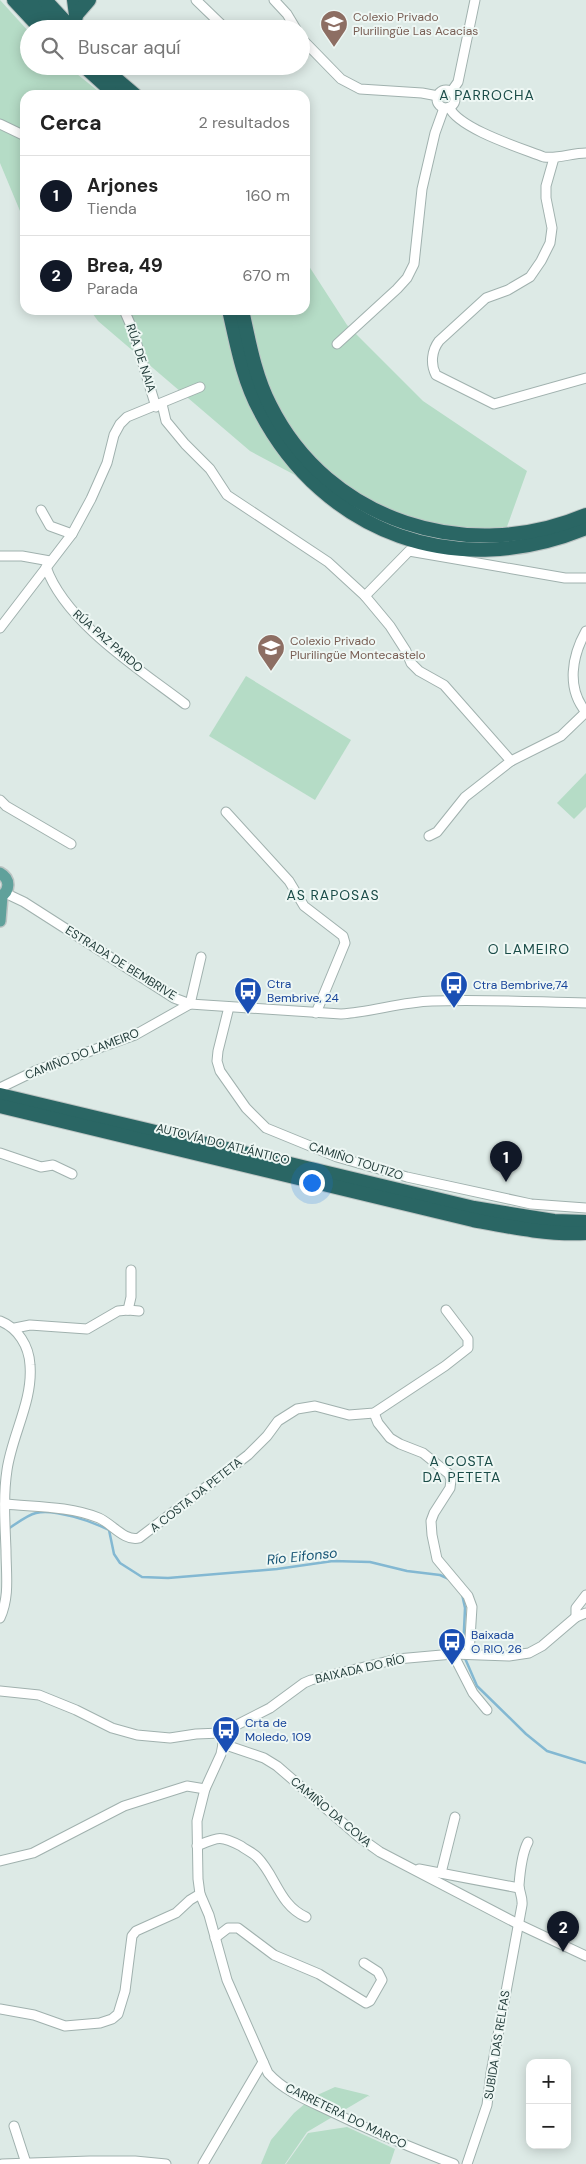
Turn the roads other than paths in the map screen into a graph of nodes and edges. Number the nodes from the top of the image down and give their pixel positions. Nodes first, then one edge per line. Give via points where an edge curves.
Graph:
1 (14, 0) edge
2 (30, 0) edge
3 (45, 0) edge
4 (74, 0) edge
5 (89, 0) edge
6 (196, 0) edge
7 (274, 0) edge
8 (475, 0) edge
9 (33, 20) edge
10 (49, 20) edge
11 (69, 20) edge
12 (74, 20) edge
13 (76, 20) edge
14 (217, 20) edge
15 (291, 20) edge
16 (310, 47) edge
17 (94, 75) edge
18 (112, 75) edge
19 (124, 75) edge
20 (110, 90) edge
21 (129, 90) edge
22 (141, 90) edge
23 (452, 92) junction
24 (438, 96) junction
25 (447, 108) junction
26 (0, 124) edge
27 (20, 134) edge
28 (586, 153) edge
29 (554, 158) junction
30 (126, 315) edge
31 (230, 315) edge
32 (243, 315) edge
33 (337, 344) dead end
34 (586, 378) edge
35 (200, 387) dead end
36 (159, 405) junction
37 (42, 510) dead end
38 (586, 515) edge
39 (586, 528) edge
40 (72, 534) junction
41 (586, 534) edge
42 (558, 540) junction
43 (0, 556) edge
44 (48, 564) junction
45 (586, 578) edge
46 (365, 596) junction
47 (0, 628) edge
48 (586, 631) edge
49 (185, 704) dead end
50 (586, 712) edge
51 (511, 761) junction
52 (0, 800) edge
53 (226, 812) dead end
54 (429, 836) dead end
55 (72, 844) dead end
56 (6, 889) edge
57 (0, 921) edge
58 (200, 957) dead end
59 (586, 1003) edge
60 (190, 1004) junction
61 (229, 1006) junction
62 (316, 1013) junction
63 (0, 1090) edge
64 (0, 1095) edge
65 (0, 1106) edge
66 (0, 1153) edge
67 (72, 1174) dead end
68 (586, 1208) edge
69 (586, 1222) edge
70 (586, 1233) edge
71 (131, 1270) dead end
72 (128, 1310) junction
73 (446, 1310) dead end
74 (139, 1311) dead end
75 (0, 1321) edge
76 (15, 1328) junction
77 (374, 1413) junction
78 (5, 1504) junction
79 (586, 1595) edge
80 (586, 1613) edge
81 (576, 1617) junction
82 (0, 1618) edge
83 (454, 1654) junction
84 (468, 1654) junction
85 (0, 1691) edge
86 (487, 1710) dead end
87 (221, 1733) junction
88 (224, 1744) junction
89 (205, 1789) junction
90 (455, 1817) dead end
91 (528, 1842) dead end
92 (197, 1846) junction
93 (0, 1861) edge
94 (413, 1869) junction
95 (440, 1873) junction
96 (519, 1888) junction
97 (200, 1894) junction
98 (306, 1917) dead end
99 (518, 1924) junction
100 (216, 1938) junction
101 (586, 1956) edge
102 (364, 1962) dead end
103 (0, 2009) edge
104 (263, 2062) junction
105 (14, 2126) dead end
106 (26, 2163) junction
107 (2, 2164) edge
108 (166, 2164) edge
109 (203, 2164) edge
110 (454, 2164) edge
111 (467, 2164) edge

1 - 9 highway
2 - 10 highway
3 - 11 highway
4 - 12 highway
5 - 13 highway
6 - 14 street
7 - 15 street
8 - 23 street via 460,75
16 - 24 street via 341,79 360,88
17 - 20 highway
18 - 21 highway
19 - 22 highway
23 - 24 street via 442,91
23 - 25 street via 454,100
24 - 25 street via 438,104
25 - 29 street via 467,126 544,157
25 - 33 street via 435,133 422,189 414,264 407,278
26 - 27 street
28 - 29 street
29 - 34 street via 546,186 552,228 550,244 542,262 530,277 486,298 439,341 434,347 432,368 436,375 494,404
30 - 36 street, RÚA DE NAIA
31 - 42 highway via 249,387 272,433 314,484 345,510 397,535 442,547 475,551 510,549
32 - 38 highway via 270,404 297,448 350,497 399,521 477,537 534,532
35 - 36 street
36 - 40 street via 127,417 120,424 91,499
36 - 46 street, RÚA DE NAIA via 166,421 210,469 227,495 328,562
37 - 40 street via 50,526
39 - 42 highway
40 - 44 street
41 - 42 highway
43 - 44 street via 22,556
44 - 47 street
44 - 49 street, RÚA PAZ PARDO via 51,580 66,605 117,652
45 - 46 street via 564,578 408,552
46 - 51 street, RÚA DE NAIA via 390,626 411,663 444,686
48 - 50 street via 574,658 573,672 575,692
50 - 51 street via 561,736
51 - 54 street via 465,797 437,832
52 - 55 street
53 - 62 street via 289,881 304,906 343,936 345,943
56 - 57 main road
56 - 60 street, ESTRADA DE BEMBRIVE via 174,998
58 - 60 street
59 - 62 street, ESTRADA DE BEMBRIVE via 433,1000 400,1003 357,1013
60 - 61 street, ESTRADA DE BEMBRIVE
60 - 63 street, CAMIÑO DO LAMEIRO via 135,1035 35,1071
61 - 62 street, ESTRADA DE BEMBRIVE
61 - 68 street, CAMIÑO TOUTIZO via 217,1062 246,1108 266,1128 337,1157 407,1177 530,1204
64 - 69 highway, AUTOVÍA DO ATLÁNTICO via 474,1208 554,1221
65 - 70 highway, AUTOVÍA DO ATLÁNTICO via 473,1220 552,1233
66 - 67 street via 41,1167 55,1166
71 - 72 street
72 - 74 street
72 - 76 street via 109,1315 86,1329 30,1325
73 - 77 street via 468,1339 468,1348
75 - 76 street
76 - 78 street via 27,1351 30,1376 7,1470
77 - 78 street, A COSTA DA PETETA via 349,1415 315,1406 297,1409 278,1421 241,1461 135,1540 96,1517 46,1506
77 - 84 street via 390,1438 423,1453 452,1480 431,1521 432,1535 437,1559 468,1596 472,1607
78 - 82 street via 7,1593
79 - 81 street via 576,1608
80 - 81 street
81 - 84 street, BAIXADA DO RÍO via 542,1646 529,1652 509,1656
83 - 84 street, BAIXADA DO RÍO
83 - 86 street via 473,1693
83 - 87 street, BAIXADA DO RÍO via 397,1659 312,1680 270,1708
85 - 87 street via 50,1698 101,1724 137,1735 170,1738
87 - 88 street
88 - 89 street, CARRETERA DO MARCO
88 - 94 street, CAMIÑO DA COVA via 271,1762 369,1846
89 - 92 street, CARRETERA DO MARCO via 197,1822
89 - 93 street via 187,1786 124,1806 33,1853
90 - 95 street
91 - 96 street, SUBIDA DAS RELFAS via 524,1848
92 - 97 street, CARRETERA DO MARCO
92 - 98 street via 213,1838 224,1838 252,1852 268,1870 285,1901
94 - 95 street
94 - 99 street, CAMIÑO DA COVA
95 - 96 street
96 - 99 street, SUBIDA DAS RELFAS via 523,1894
97 - 100 street, CARRETERA DO MARCO
97 - 103 street via 176,1913 136,1931 132,1936 125,1991 118,2014 112,2019 65,2026 34,2015
99 - 101 street, CAMIÑO DA COVA
99 - 111 street, SUBIDA DAS RELFAS via 487,2105
100 - 102 street via 228,1928 238,1928 274,1955 318,1974 366,2003 382,1980 378,1972
100 - 104 street, CARRETERA DO MARCO via 227,1980
104 - 109 street
104 - 110 street, CARRETERA DO MARCO via 276,2082 304,2098 395,2142
105 - 106 street
106 - 107 street
106 - 108 street via 136,2161

